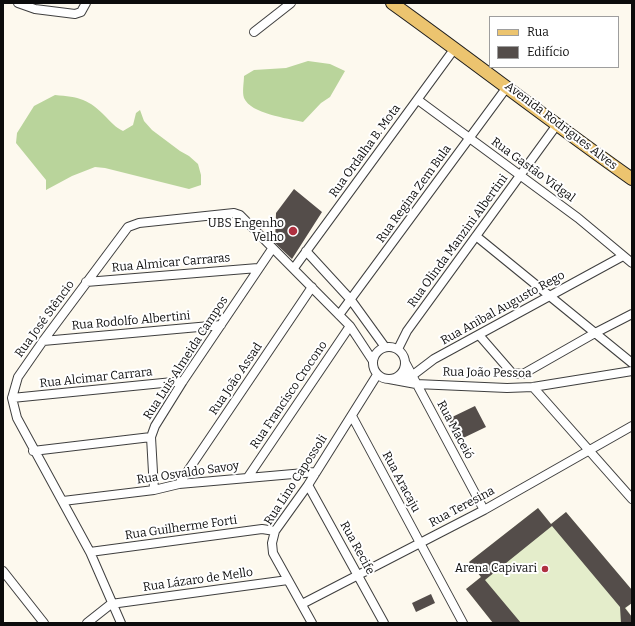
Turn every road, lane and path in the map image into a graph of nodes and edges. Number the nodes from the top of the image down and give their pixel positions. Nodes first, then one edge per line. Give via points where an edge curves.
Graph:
1 (18, 3) edge
2 (86, 3) edge
3 (291, 3) edge
4 (392, 3) edge
5 (254, 32) dead end
6 (455, 48) junction
7 (507, 86) junction
8 (418, 100) junction
9 (556, 126) junction
10 (470, 138) junction
11 (521, 176) junction
12 (632, 179) edge
13 (476, 236) junction
14 (272, 248) junction
15 (306, 252) junction
16 (623, 256) junction
17 (632, 263) edge
18 (258, 268) junction
19 (294, 268) junction
20 (86, 282) junction
21 (312, 287) junction
22 (550, 296) junction
23 (351, 300) junction
24 (632, 314) edge
25 (339, 315) junction
26 (221, 325) junction
27 (350, 326) junction
28 (407, 331) junction
29 (595, 332) junction
30 (479, 335) junction
31 (42, 341) junction
32 (386, 347) junction
33 (398, 349) junction
34 (373, 361) junction
35 (405, 362) junction
36 (632, 363) edge
37 (632, 371) edge
38 (378, 375) junction
39 (413, 375) junction
40 (392, 379) junction
41 (183, 381) junction
42 (416, 384) junction
43 (533, 387) junction
44 (12, 398) junction
45 (352, 416) junction
46 (632, 426) edge
47 (151, 437) junction
48 (589, 450) junction
49 (34, 451) junction
50 (316, 472) junction
51 (248, 477) junction
52 (179, 484) junction
53 (308, 485) junction
54 (154, 490) junction
55 (632, 499) edge
56 (63, 501) junction
57 (484, 510) junction
58 (275, 531) junction
59 (420, 543) junction
60 (90, 552) junction
61 (3, 572) edge
62 (358, 575) junction
63 (288, 580) junction
64 (111, 604) junction
65 (302, 604) junction
66 (44, 623) edge
67 (88, 623) edge
68 (120, 623) edge
69 (312, 623) edge
70 (384, 623) edge
71 (464, 623) edge

1 - 2 street via 41,10 74,14 80,12
3 - 5 street
4 - 6 main road, Avenida Rodrigues Alves
6 - 7 main road, Avenida Rodrigues Alves
6 - 8 street, Rua Ordalha B. Mota
7 - 9 main road, Avenida Rodrigues Alves
7 - 10 street, Rua Regina Zem Bula
8 - 10 street, Rua Gastão Vidgal
8 - 15 street, Rua Ordalha B. Mota
9 - 11 street, Rua Olinda Manzini Albertini
9 - 12 main road, Avenida Rodrigues Alves
10 - 11 street, Rua Gastão Vidgal
10 - 23 street, Rua Regina Zem Bula
11 - 13 street, Rua Olinda Manzini Albertini
11 - 16 street, Rua Gastão Vidgal via 578,218
13 - 22 street
13 - 28 street, Rua Olinda Manzini Albertini
14 - 18 street, Rua Luis Almeida Campos
14 - 19 street, Rua José Stêncio
14 - 20 street, Rua José Stêncio via 245,218 234,213 139,223 128,227
15 - 19 street, Rua Ordalha B. Mota
15 - 23 street
16 - 17 street, Rua Gastão Vidgal
16 - 22 street, Rua Anibal Augusto Rego
18 - 20 street, Rua Almicar Carraras
18 - 26 street, Rua Luis Almeida Campos
19 - 21 street, Rua José Stêncio
20 - 31 street, Rua José Stêncio
21 - 25 street, Rua José Stêncio
21 - 52 street, Rua João Assad
22 - 29 street
22 - 30 street, Rua Anibal Augusto Rego
23 - 25 street, Rua Regina Zem Bula
23 - 32 street
24 - 29 street
25 - 27 street, Rua José Stêncio
26 - 31 street, Rua Rodolfo Albertini
26 - 41 street, Rua Luis Almeida Campos
27 - 34 street, Rua José Stêncio
27 - 51 street, Rua Francisco Crocono
28 - 32 street, Rua Olinda Manzini Albertini
28 - 33 street, Rua Olinda Manzini Albertini
29 - 30 street via 523,374 512,373
29 - 36 street
30 - 39 street, Rua Anibal Augusto Rego via 434,359
31 - 44 street, Rua José Stêncio via 18,377
32 - 33 street
32 - 34 street via 374,355
33 - 35 street
34 - 38 street
35 - 39 street, Rua Maceió
35 - 40 street via 400,375
37 - 43 street, Rua João Pessoa
38 - 40 street
38 - 45 street, Rua Lino Capossoli
39 - 40 street, Rua Anibal Augusto Rego
39 - 42 street, Rua Maceió
40 - 42 street, Rua João Pessoa
41 - 44 street, Rua Alcimar Carrara
41 - 47 street, Rua Luis Almeida Campos
42 - 43 street, Rua João Pessoa
42 - 57 street, Rua Maceió
43 - 48 street
44 - 49 street, Rua José Stêncio via 17,418
45 - 50 street, Rua Lino Capossoli
45 - 59 street, Rua Aracaju
46 - 48 street, Rua Teresina
47 - 49 street
47 - 54 street, Rua Luis Almeida Campos
48 - 55 street
48 - 57 street, Rua Teresina
49 - 56 street, Rua José Stêncio
50 - 51 street, Rua Osvaldo Savoy
50 - 53 street, Rua Lino Capossoli
51 - 52 street, Rua Osvaldo Savoy
52 - 54 street, Rua Osvaldo Savoy
53 - 58 street, Rua Lino Capossoli
53 - 62 street, Rua Recife
54 - 56 street, Rua Osvaldo Savoy
56 - 60 street, Rua José Stêncio
57 - 59 street, Rua Teresina
58 - 60 street, Rua Guilherme Forti via 262,529
58 - 63 street, Rua Lino Capossoli via 273,553
59 - 62 street, Rua Teresina
59 - 71 street, Rua Aracaju
60 - 64 street, Rua José Stêncio
61 - 66 street
62 - 65 street, Rua Teresina
62 - 70 street, Rua Recife
63 - 64 street, Rua Lázaro de Mello
63 - 65 street, Rua Lino Capossoli
64 - 67 street
64 - 68 street, Rua José Stêncio
65 - 69 street, Rua Lino Capossoli

